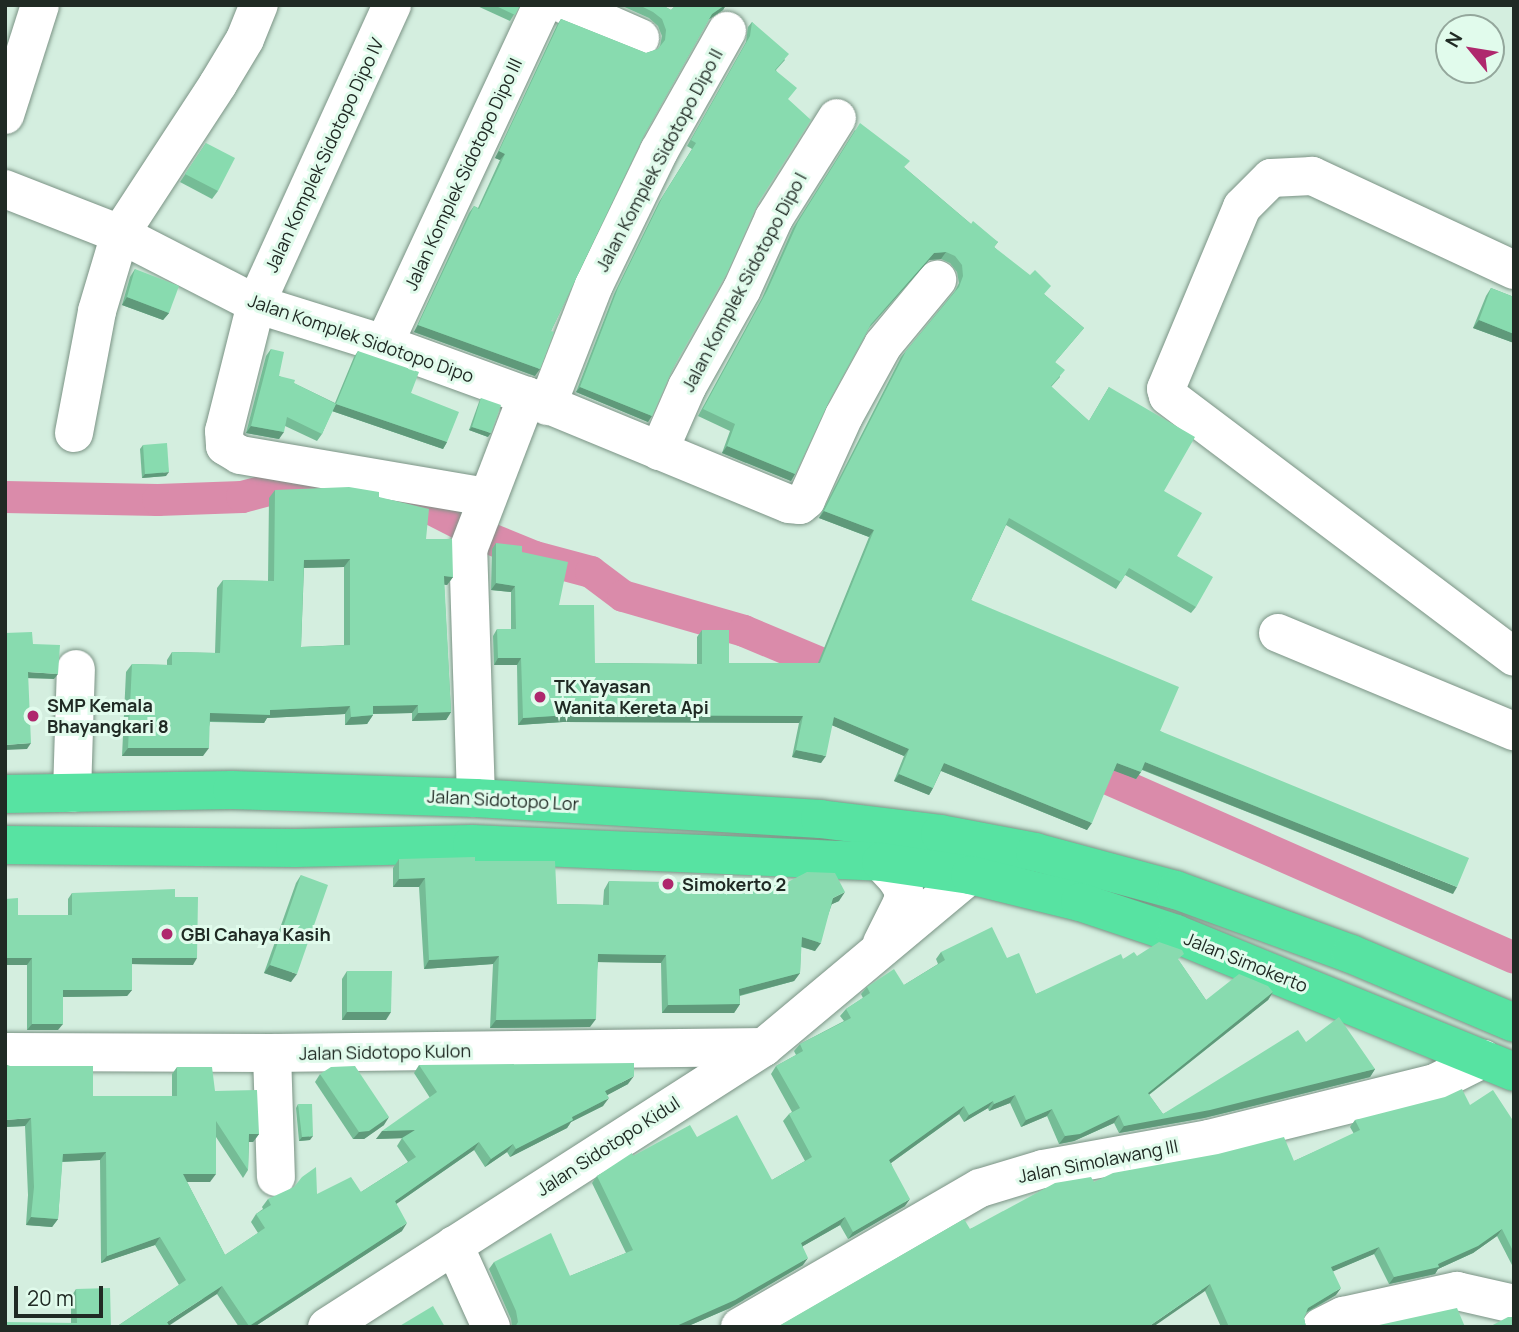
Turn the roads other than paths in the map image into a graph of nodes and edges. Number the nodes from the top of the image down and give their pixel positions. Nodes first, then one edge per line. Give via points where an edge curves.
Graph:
1 (40, 5) edge
2 (259, 5) edge
3 (392, 5) edge
4 (542, 5) edge
5 (565, 5) edge
6 (727, 31) dead end
7 (640, 38) dead end
8 (5, 115) edge
9 (837, 118) dead end
10 (5, 189) edge
11 (120, 234) junction
12 (1514, 270) edge
13 (937, 280) dead end
14 (256, 304) junction
15 (384, 344) junction
16 (537, 401) junction
17 (74, 433) dead end
18 (659, 451) junction
19 (484, 505) junction
20 (1278, 633) dead end
21 (1514, 657) edge
22 (76, 669) dead end
23 (1514, 731) edge
24 (72, 793) junction
25 (5, 794) edge
26 (476, 798) junction
27 (999, 844) junction
28 (5, 845) edge
29 (881, 862) junction
30 (970, 875) junction
31 (878, 951) junction
32 (1514, 1024) edge
33 (764, 1047) junction
34 (5, 1052) edge
35 (272, 1053) junction
36 (1498, 1066) edge
37 (276, 1177) dead end
38 (454, 1245) junction
39 (1514, 1304) edge
40 (327, 1327) edge
41 (491, 1327) edge
42 (740, 1327) edge
43 (1321, 1327) edge

1 - 8 street
2 - 11 street via 218,85
3 - 14 street, Jalan Komplek Sidotopo Dipo IV
4 - 15 street, Jalan Komplek Sidotopo Dipo III
5 - 7 street
6 - 16 street, Jalan Komplek Sidotopo Dipo II via 659,151
9 - 18 street, Jalan Komplek Sidotopo Dipo I via 774,218
10 - 11 street, Jalan Komplek Sidotopo Dipo
11 - 14 street, Jalan Komplek Sidotopo Dipo
11 - 17 street via 97,311
12 - 21 street via 1312,176 1271,178 1242,207 1166,389 1168,397
13 - 18 street, Jalan Komplek Sidotopo Dipo via 883,345 800,505
14 - 15 street, Jalan Komplek Sidotopo Dipo
14 - 19 street, Jalan Komplek Sidotopo Dipo IV via 224,431 225,446 231,451
15 - 16 street, Jalan Komplek Sidotopo Dipo
16 - 18 street, Jalan Komplek Sidotopo Dipo
16 - 19 street
19 - 26 street via 468,550
20 - 23 street
22 - 24 street
24 - 25 highway, Jalan Sidotopo Lor
24 - 26 highway, Jalan Sidotopo Lor via 232,790
26 - 27 highway, Jalan Sidotopo Lor via 820,819
27 - 30 street, Jalan Sidotopo Kidul
27 - 32 highway via 1176,890 1351,954
28 - 29 highway via 295,848 472,844
29 - 30 highway
29 - 31 street, Jalan Sidotopo Kidul via 904,891
30 - 31 street, Jalan Sidotopo Kidul
30 - 36 highway, Jalan Simokerto via 1080,902 1176,934
31 - 33 street, Jalan Sidotopo Kidul
33 - 35 street, Jalan Sidotopo Kulon
33 - 38 street, Jalan Sidotopo Kidul
34 - 35 street, Jalan Sidotopo Kulon
35 - 37 street
36 - 42 street, Jalan Simolawang III via 1209,1139 1043,1169 980,1188
38 - 40 street, Jalan Sidotopo Kidul
38 - 41 street
39 - 43 street via 1457,1291 1343,1316

